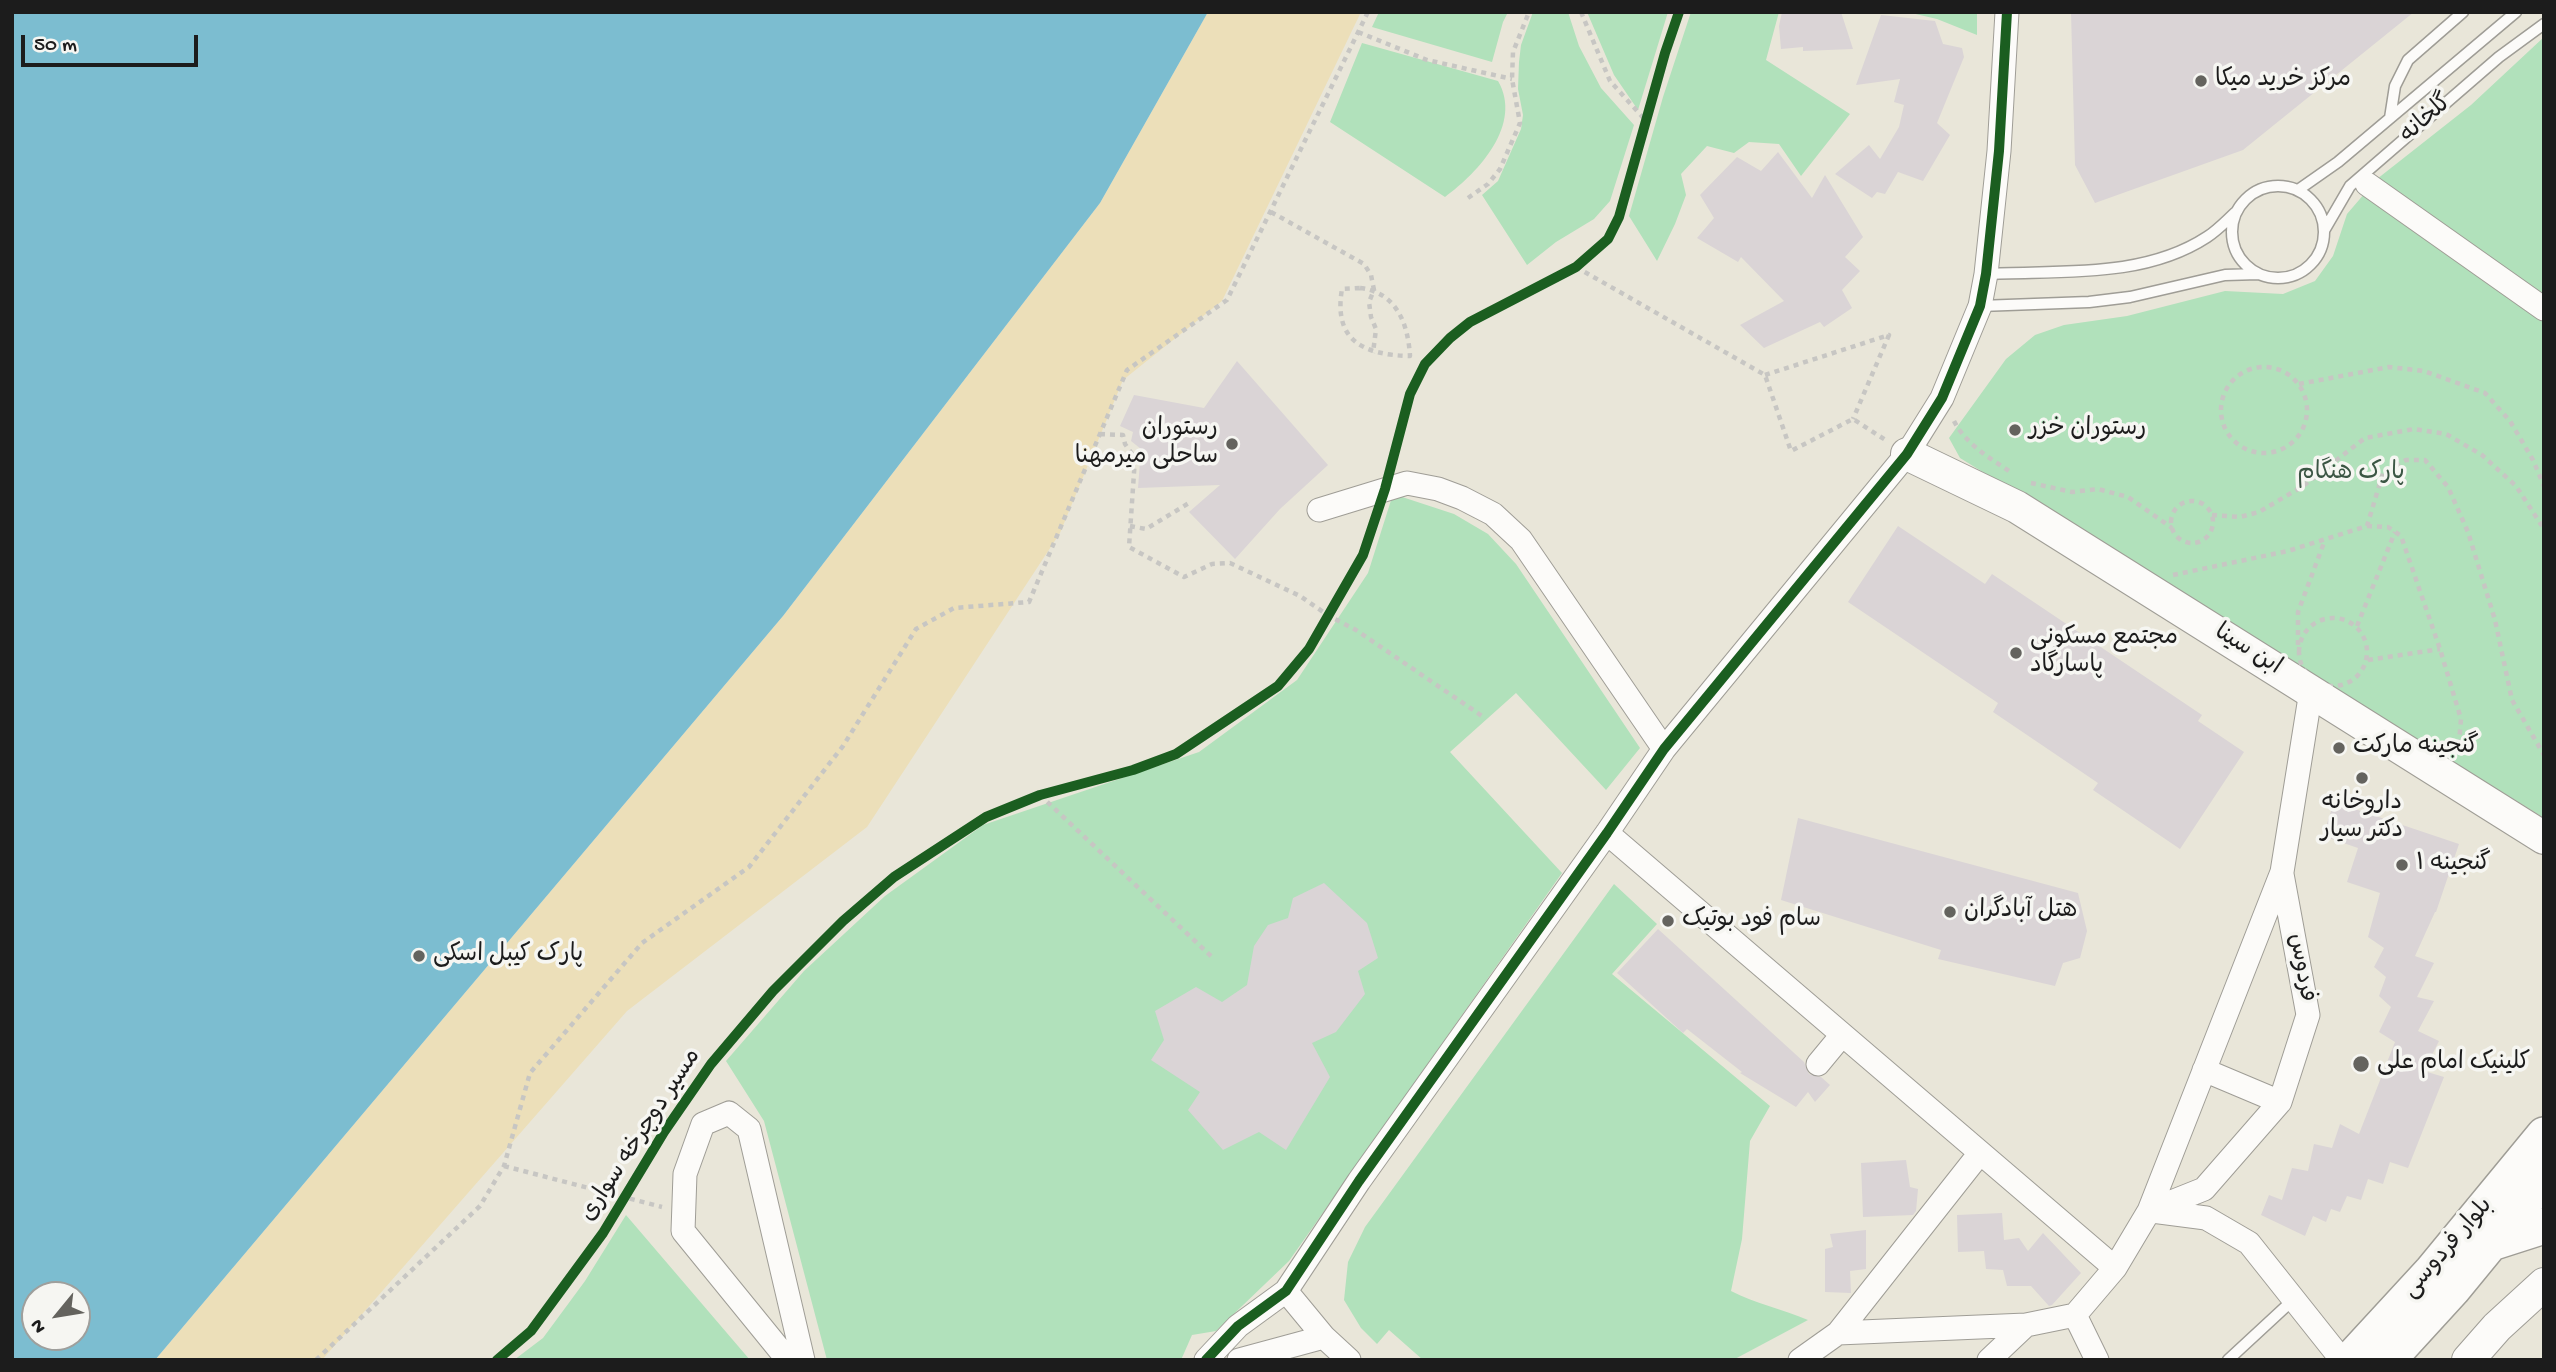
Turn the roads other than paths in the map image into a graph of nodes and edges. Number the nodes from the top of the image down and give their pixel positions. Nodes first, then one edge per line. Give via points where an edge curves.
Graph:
1 (2007, 12) edge
2 (2463, 12) edge
3 (2516, 12) edge
4 (2544, 24) edge
5 (2390, 118) junction
6 (2367, 184) dead end
7 (2298, 190) junction
8 (2236, 212) junction
9 (2325, 229) junction
10 (1986, 274) junction
11 (2258, 274) junction
12 (1980, 306) junction
13 (2544, 309) edge
14 (1907, 454) junction
15 (1319, 510) dead end
16 (2311, 691) junction
17 (1664, 750) junction
18 (1607, 834) junction
19 (2544, 838) edge
20 (2282, 872) junction
21 (1842, 1035) junction
22 (1818, 1064) dead end
23 (2204, 1070) junction
24 (2280, 1102) junction
25 (1980, 1153) junction
26 (2541, 1159) edge
27 (2149, 1211) junction
28 (2544, 1226) edge
29 (2491, 1243) junction
30 (2115, 1268) junction
31 (2544, 1284) edge
32 (1286, 1291) junction
33 (2294, 1300) junction
34 (2075, 1315) junction
35 (2026, 1325) junction
36 (1838, 1333) junction
37 (1324, 1337) junction
38 (788, 1360) edge
39 (803, 1360) edge
40 (1206, 1360) edge
41 (1239, 1360) edge
42 (1349, 1360) edge
43 (1800, 1360) edge
44 (1989, 1360) edge
45 (2097, 1360) edge
46 (2228, 1360) edge
47 (2342, 1360) edge
48 (2350, 1360) edge
49 (2388, 1360) edge
50 (2468, 1360) edge

1 - 10 street
2 - 5 lane via 2408,60 2395,86
3 - 5 lane, گلخانه
4 - 9 lane, گلخانه via 2499,57 2350,186
5 - 7 lane, گلخانه
6 - 13 street
7 - 8 lane via 2275,186 2263,190 2252,194
7 - 9 lane via 2317,206
8 - 10 lane via 2208,237 2167,257 2087,271
8 - 11 lane via 2232,236 2240,258
9 - 11 lane via 2321,253 2305,271 2282,279
10 - 12 street
11 - 12 lane via 2225,275 2089,302
12 - 14 street via 1942,398
14 - 16 street, ابن سینا via 2017,507
14 - 17 street
15 - 17 street via 1407,483 1438,489 1493,514 1521,540
16 - 19 street, ابن سینا
16 - 20 street, فردوس
17 - 18 street
18 - 21 street
18 - 32 street
20 - 23 street, فردوس
20 - 24 street, فردوس via 2308,1015
21 - 22 street
21 - 25 street
23 - 24 street
23 - 27 street, فردوس
24 - 27 street, فردوس via 2204,1189
25 - 30 street
25 - 36 street
26 - 29 main road, بلوار فردوسی
26 - 48 main road, بلوار فردوسی
27 - 30 street, فردوس
27 - 33 street via 2206,1218 2249,1243
28 - 29 main road
29 - 49 main road, بلوار فردوسی
30 - 34 street, فردوس
31 - 50 street
32 - 37 street
32 - 40 street via 1238,1326
33 - 46 lane
33 - 47 street
34 - 35 street
34 - 45 street
35 - 36 street
35 - 44 street
36 - 43 street
37 - 41 street
37 - 42 street
38 - 39 street via 683,1231 685,1174 703,1124 729,1113 748,1129

